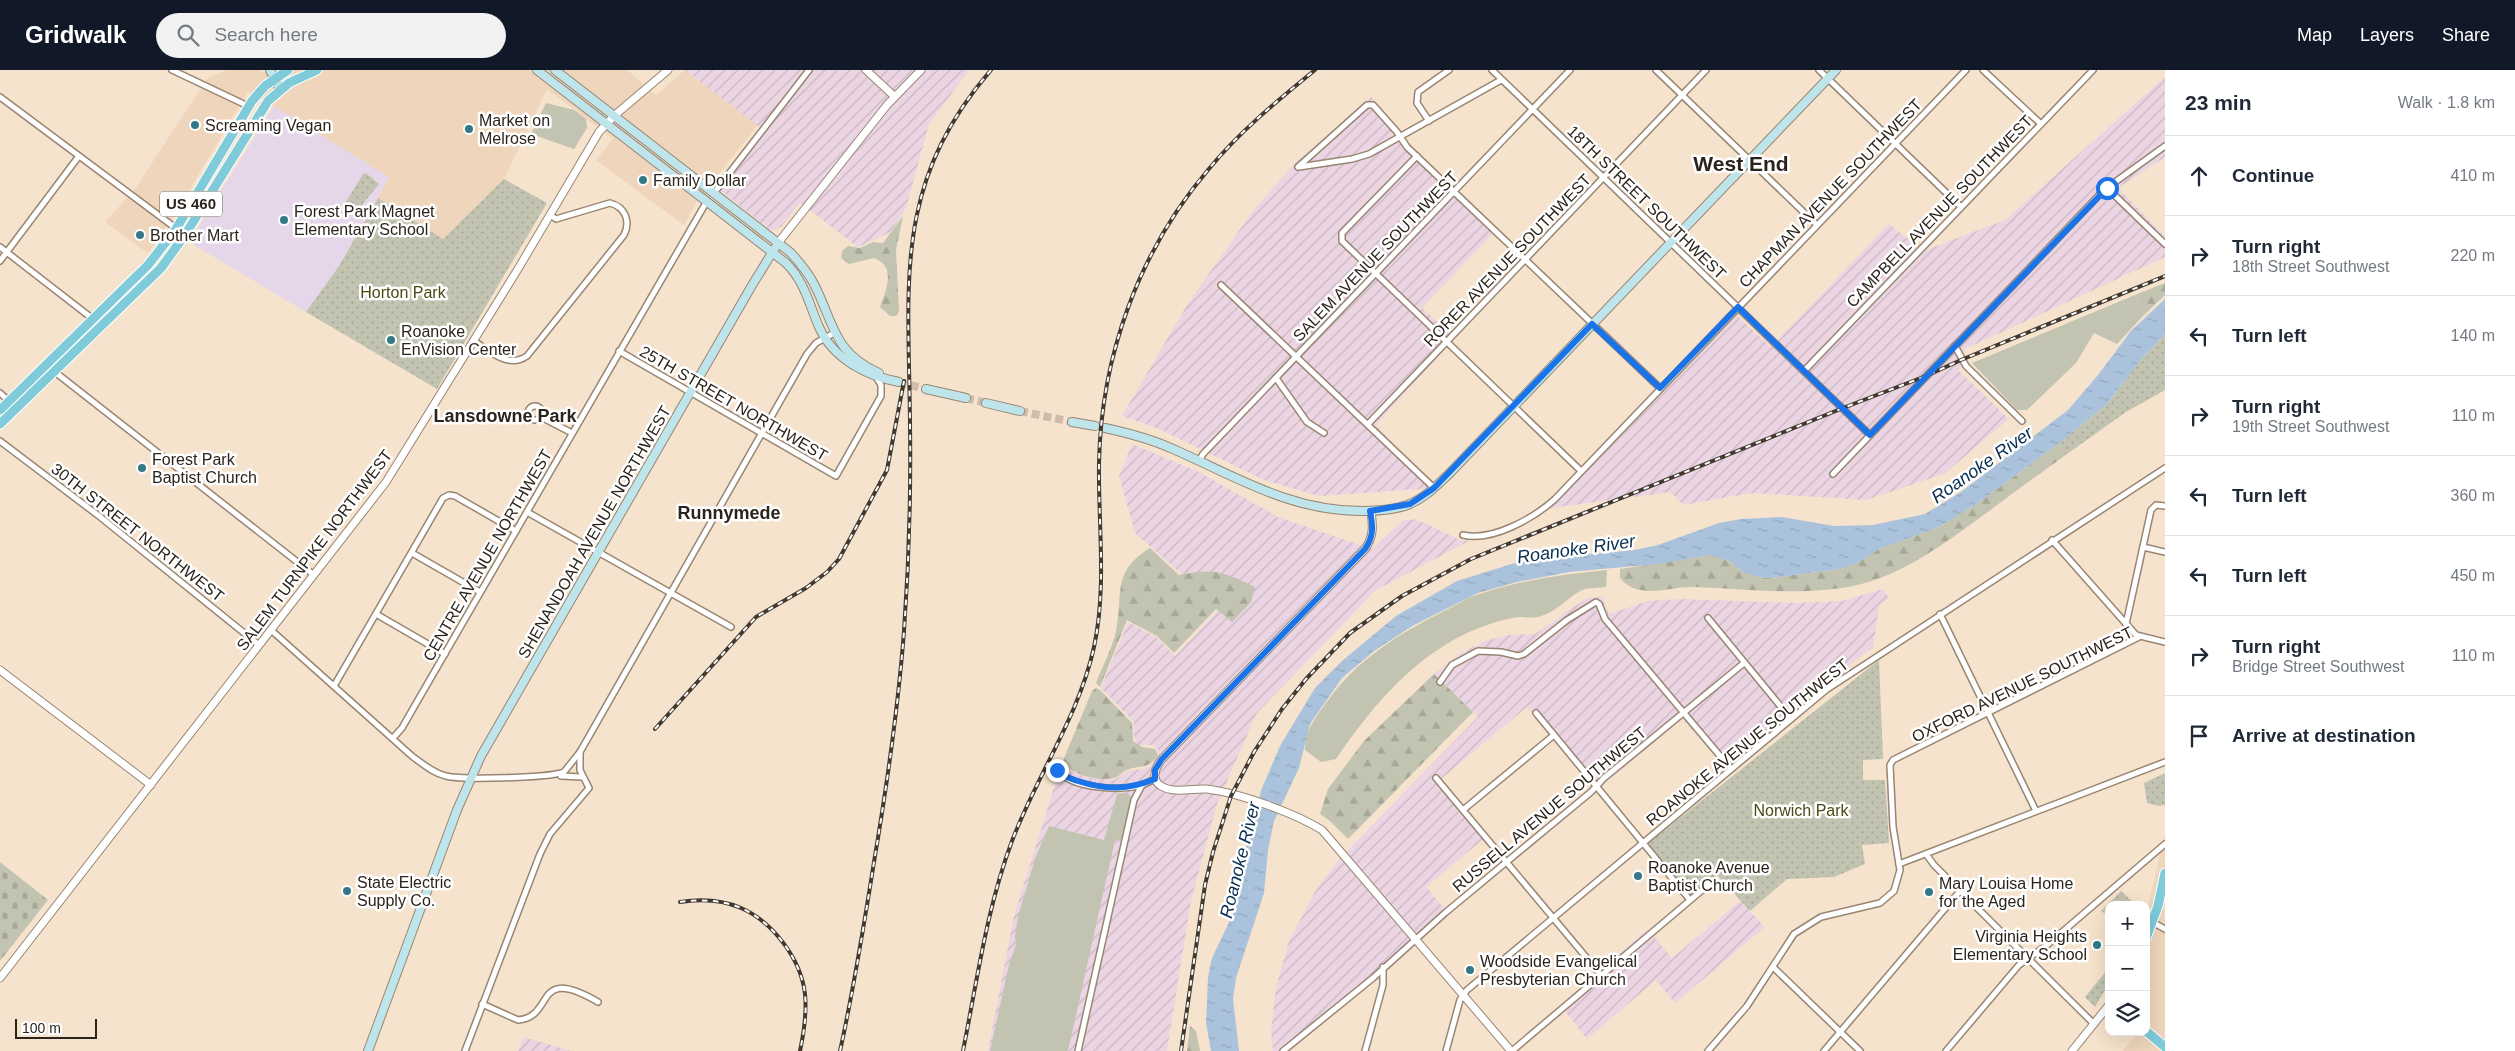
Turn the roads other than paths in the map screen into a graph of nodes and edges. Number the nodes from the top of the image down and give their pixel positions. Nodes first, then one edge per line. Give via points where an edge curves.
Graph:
1 (172, 70) edge
2 (270, 70) edge
3 (288, 70) edge
4 (317, 70) edge
5 (537, 70) edge
6 (555, 70) edge
7 (668, 70) edge
8 (809, 70) edge
9 (866, 70) edge
10 (921, 70) edge
11 (1449, 70) edge
12 (1492, 70) edge
13 (1570, 70) edge
14 (1656, 70) edge
15 (1706, 70) edge
16 (1819, 70) edge
17 (1836, 70) edge
18 (1966, 70) edge
19 (1983, 70) edge
20 (2093, 70) edge
21 (1828, 78) junction
22 (274, 79) junction
23 (1502, 80) junction
24 (280, 90) junction
25 (1682, 95) junction
26 (894, 96) junction
27 (0, 97) edge
28 (248, 106) junction
29 (1532, 110) junction
30 (614, 115) junction
31 (1429, 121) junction
32 (607, 123) junction
33 (2041, 124) junction
34 (1400, 137) junction
35 (1896, 143) junction
36 (2165, 146) edge
37 (79, 156) junction
38 (1417, 156) junction
39 (1749, 160) junction
40 (1603, 178) junction
41 (2107, 188) junction
42 (1454, 192) junction
43 (714, 193) junction
44 (707, 201) junction
45 (1960, 206) junction
46 (550, 215) junction
47 (1817, 225) junction
48 (176, 228) junction
49 (185, 235) junction
50 (1670, 242) junction
51 (778, 243) junction
52 (2165, 244) edge
53 (0, 247) edge
54 (7, 252) junction
55 (772, 252) junction
56 (1524, 260) junction
57 (0, 261) edge
58 (1376, 274) junction
59 (1221, 285) dead end
60 (1738, 307) junction
61 (94, 319) junction
62 (1592, 324) junction
63 (102, 326) junction
64 (834, 333) junction
65 (824, 337) junction
66 (474, 341) junction
67 (1446, 341) junction
68 (1955, 346) junction
69 (619, 351) junction
70 (1297, 356) junction
71 (50, 369) junction
72 (1804, 371) junction
73 (876, 377) junction
74 (1276, 378) junction
75 (926, 388) tunnel mouth
76 (1660, 388) junction
77 (0, 392) edge
78 (690, 392) junction
79 (966, 398) tunnel mouth
80 (986, 403) tunnel mouth
81 (13, 404) junction
82 (1513, 406) junction
83 (0, 410) edge
84 (1020, 411) tunnel mouth
85 (541, 417) dead end
86 (2022, 421) dead end
87 (1072, 422) tunnel mouth
88 (0, 424) edge
89 (1368, 424) junction
90 (1094, 426) dead end
91 (1105, 428) dead end
92 (572, 433) junction
93 (761, 433) junction
94 (1324, 433) dead end
95 (1870, 435) junction
96 (0, 442) edge
97 (1199, 461) junction
98 (2165, 468) edge
99 (1581, 471) junction
100 (1833, 474) dead end
101 (1434, 488) junction
102 (2165, 506) edge
103 (1370, 511) junction
104 (527, 512) junction
105 (516, 531) junction
106 (1463, 535) dead end
107 (2052, 540) junction
108 (2143, 546) junction
109 (598, 552) junction
110 (2165, 552) edge
111 (412, 553) junction
112 (314, 575) junction
113 (480, 592) junction
114 (670, 594) junction
115 (376, 614) junction
116 (1940, 614) junction
117 (1708, 618) dead end
118 (2126, 624) junction
119 (731, 628) dead end
120 (271, 630) junction
121 (2139, 637) junction
122 (2165, 642) edge
123 (259, 645) junction
124 (445, 654) junction
125 (1744, 663) junction
126 (0, 670) edge
127 (1440, 682) dead end
128 (334, 686) junction
129 (1536, 713) dead end
130 (1683, 713) junction
131 (1988, 714) junction
132 (1791, 719) junction
133 (1554, 735) junction
134 (393, 738) junction
135 (580, 752) junction
136 (2165, 762) edge
137 (1731, 768) junction
138 (1057, 770) dead end
139 (550, 775) junction
140 (582, 777) junction
141 (1436, 778) dead end
142 (1155, 779) junction
143 (470, 780) junction
144 (151, 785) junction
145 (1142, 785) junction
146 (1595, 787) junction
147 (1463, 810) junction
148 (2036, 811) junction
149 (1643, 843) junction
150 (2165, 844) edge
151 (1926, 854) junction
152 (1506, 861) junction
153 (1899, 864) junction
154 (2165, 873) edge
155 (1714, 880) dead end
156 (1960, 891) junction
157 (1690, 900) junction
158 (1554, 918) junction
159 (2152, 922) junction
160 (2150, 927) edge
161 (2165, 929) edge
162 (1416, 938) junction
163 (2028, 958) junction
164 (1383, 967) junction
165 (1773, 967) junction
166 (1601, 975) junction
167 (0, 978) edge
168 (1463, 994) junction
169 (598, 1002) dead end
170 (482, 1004) junction
171 (2105, 1010) edge
172 (2094, 1024) junction
173 (1840, 1032) junction
174 (2150, 1034) edge
175 (2165, 1047) edge
176 (368, 1051) edge
177 (465, 1051) edge
178 (1078, 1051) edge
179 (1283, 1051) edge
180 (1365, 1051) edge
181 (1446, 1051) edge
182 (1512, 1051) edge
183 (1708, 1051) edge
184 (1824, 1051) edge
185 (1860, 1051) edge
186 (1946, 1051) edge
187 (2072, 1051) edge

1 - 28 street
2 - 22 main road
3 - 22 main road, US 460
4 - 24 main road, US 460
5 - 32 main road
6 - 30 main road
7 - 30 street, SALEM TURNPIKE NORTHWEST
8 - 43 street
9 - 26 street
10 - 26 street, SHENANDOAH AVENUE NORTHWEST
11 - 31 street via 1418,92 1417,103
12 - 23 street, 18TH STREET SOUTHWEST
13 - 29 street, SALEM AVENUE SOUTHWEST
14 - 25 street
15 - 25 street, RORER AVENUE SOUTHWEST
16 - 21 street
17 - 21 main road
18 - 35 street, CHAPMAN AVENUE SOUTHWEST
19 - 33 street
20 - 33 street, CAMPBELL AVENUE SOUTHWEST
21 - 35 street
21 - 39 main road
22 - 24 main road
22 - 28 main road, US 460
23 - 29 street, 18TH STREET SOUTHWEST
23 - 31 street
24 - 49 main road, US 460 via 261,110
25 - 39 street
25 - 40 street, RORER AVENUE SOUTHWEST
26 - 51 street, SHENANDOAH AVENUE NORTHWEST
27 - 37 street
28 - 48 main road, US 460
29 - 40 street, 18TH STREET SOUTHWEST
29 - 42 street, SALEM AVENUE SOUTHWEST
30 - 32 street, SALEM TURNPIKE NORTHWEST
30 - 43 main road
31 - 34 street
32 - 44 main road
32 - 46 street, SALEM TURNPIKE NORTHWEST
33 - 45 street, CAMPBELL AVENUE SOUTHWEST
34 - 34 street via 1373,105 1368,105 1298,167 1362,157
34 - 38 street
35 - 45 street
35 - 47 street, CHAPMAN AVENUE SOUTHWEST
36 - 41 street
37 - 48 street
37 - 54 street
38 - 42 street
38 - 58 street via 1342,233 1342,241
39 - 47 street
39 - 50 main road
40 - 50 street, 18TH STREET SOUTHWEST
40 - 56 street, RORER AVENUE SOUTHWEST
41 - 52 street
41 - 68 street
42 - 56 street
42 - 58 street, SALEM AVENUE SOUTHWEST
43 - 51 main road
44 - 55 main road
44 - 69 street, CENTRE AVENUE NORTHWEST
45 - 72 street, CAMPBELL AVENUE SOUTHWEST
46 - 66 street, SALEM TURNPIKE NORTHWEST
46 - 66 street via 556,219 610,203 622,210 627,226 624,235 527,356 509,361
47 - 60 street, CHAPMAN AVENUE SOUTHWEST
48 - 49 street
48 - 61 main road, US 460 via 148,265
49 - 63 main road, US 460 via 160,268
50 - 60 street, 18TH STREET SOUTHWEST
50 - 62 main road
51 - 55 main road, SHENANDOAH AVENUE NORTHWEST
51 - 64 main road via 808,272
53 - 54 street
54 - 57 street
54 - 61 street
55 - 65 main road via 799,278
55 - 78 main road, SHENANDOAH AVENUE NORTHWEST
56 - 62 street
56 - 67 street, RORER AVENUE SOUTHWEST
58 - 67 street
58 - 70 street, SALEM AVENUE SOUTHWEST
59 - 70 street
60 - 72 street, 18TH STREET SOUTHWEST
60 - 76 street, CHAPMAN AVENUE SOUTHWEST
61 - 63 street
61 - 71 main road, US 460
62 - 76 street
62 - 82 main road
63 - 71 main road, US 460
64 - 65 street
64 - 73 main road via 861,363 899,382
65 - 73 main road via 851,364
65 - 93 street via 807,354
66 - 112 street, SALEM TURNPIKE NORTHWEST via 386,482
67 - 82 street
67 - 89 street, RORER AVENUE SOUTHWEST
68 - 86 street via 1966,366
68 - 95 street
69 - 78 street, 25TH STREET NORTHWEST
69 - 92 street, CENTRE AVENUE NORTHWEST
70 - 74 street, SALEM AVENUE SOUTHWEST
70 - 89 street
71 - 81 main road, US 460
71 - 112 street
72 - 95 street, 18TH STREET SOUTHWEST
73 - 93 street, 25TH STREET NORTHWEST via 881,385 881,396 836,476
74 - 94 street via 1307,422
74 - 97 street, SALEM AVENUE SOUTHWEST
75 - 79 main road
76 - 99 street, CHAPMAN AVENUE SOUTHWEST
77 - 81 street
78 - 93 street, 25TH STREET NORTHWEST
78 - 109 main road, SHENANDOAH AVENUE NORTHWEST
80 - 84 main road
81 - 83 main road, US 460
81 - 88 main road, US 460
82 - 99 street
82 - 101 main road
85 - 92 street
87 - 90 main road
89 - 101 street
91 - 97 main road via 1150,439
92 - 104 street, CENTRE AVENUE NORTHWEST
93 - 114 street
95 - 100 street
96 - 123 street, 30TH STREET NORTHWEST via 99,516
97 - 103 main road via 1290,502 1336,510
98 - 107 street, ROANOKE AVENUE SOUTHWEST
99 - 106 street, CHAPMAN AVENUE SOUTHWEST via 1546,507 1528,519 1484,536
101 - 103 main road via 1411,506
102 - 108 street via 2156,505 2151,510
103 - 142 street via 1374,530 1365,549 1161,760 1155,770
104 - 105 street, CENTRE AVENUE NORTHWEST
104 - 109 street
105 - 111 street via 453,495 443,498
105 - 113 street, CENTRE AVENUE NORTHWEST
107 - 116 street, ROANOKE AVENUE SOUTHWEST
107 - 118 street
108 - 110 street
108 - 118 street
109 - 114 street
109 - 143 main road, SHENANDOAH AVENUE NORTHWEST
111 - 113 street
111 - 115 street
112 - 120 street, SALEM TURNPIKE NORTHWEST
113 - 124 street, CENTRE AVENUE NORTHWEST
114 - 119 street
114 - 135 street
115 - 124 street
115 - 128 street
116 - 131 street
116 - 132 street, ROANOKE AVENUE SOUTHWEST via 1837,682
117 - 125 street
118 - 121 street
120 - 123 street, SALEM TURNPIKE NORTHWEST
120 - 128 street
121 - 122 street, OXFORD AVENUE SOUTHWEST
121 - 131 street, OXFORD AVENUE SOUTHWEST
123 - 144 street, SALEM TURNPIKE NORTHWEST
124 - 134 street, CENTRE AVENUE NORTHWEST
125 - 130 street, RUSSELL AVENUE SOUTHWEST
125 - 132 street
126 - 144 street
127 - 130 street via 1452,665 1478,651 1522,655 1596,602 1604,619
128 - 134 street
129 - 133 street
130 - 137 street
130 - 146 street, RUSSELL AVENUE SOUTHWEST
131 - 148 street
131 - 153 street, OXFORD AVENUE SOUTHWEST via 1892,762 1892,827
132 - 137 street, ROANOKE AVENUE SOUTHWEST
133 - 146 street
133 - 147 street
134 - 143 street via 412,757 432,770
135 - 139 street via 568,770
135 - 140 street
136 - 148 street
137 - 149 street, ROANOKE AVENUE SOUTHWEST
138 - 145 street via 1064,776 1099,787 1122,789
139 - 140 street
139 - 143 street
140 - 170 street via 590,788 550,834
141 - 147 street
142 - 145 street
142 - 162 street via 1168,789 1206,789 1309,821 1331,838
143 - 176 main road, SHENANDOAH AVENUE NORTHWEST
144 - 167 street, SALEM TURNPIKE NORTHWEST
145 - 178 street via 1134,800
146 - 149 street
146 - 152 street, RUSSELL AVENUE SOUTHWEST
147 - 152 street
148 - 151 street
149 - 157 street
149 - 158 street, ROANOKE AVENUE SOUTHWEST
150 - 163 street
151 - 153 street
151 - 156 street
152 - 158 street
152 - 162 street, RUSSELL AVENUE SOUTHWEST
153 - 165 street via 1897,884 1886,900 1827,916 1800,928
154 - 159 main road
155 - 157 street
156 - 163 street
156 - 173 street
157 - 166 street
158 - 166 street
158 - 168 street, ROANOKE AVENUE SOUTHWEST
159 - 160 main road
159 - 161 street
162 - 164 street, RUSSELL AVENUE SOUTHWEST
162 - 168 street
163 - 172 street
163 - 186 street
164 - 179 street, RUSSELL AVENUE SOUTHWEST
164 - 180 street via 1383,985
165 - 173 street
165 - 183 street via 1747,1006
166 - 182 street
168 - 181 street
168 - 182 street
169 - 170 street via 562,987 549,994 532,1015 518,1020
170 - 177 street
171 - 172 street
172 - 187 street
173 - 184 street
173 - 185 street
174 - 175 main road

